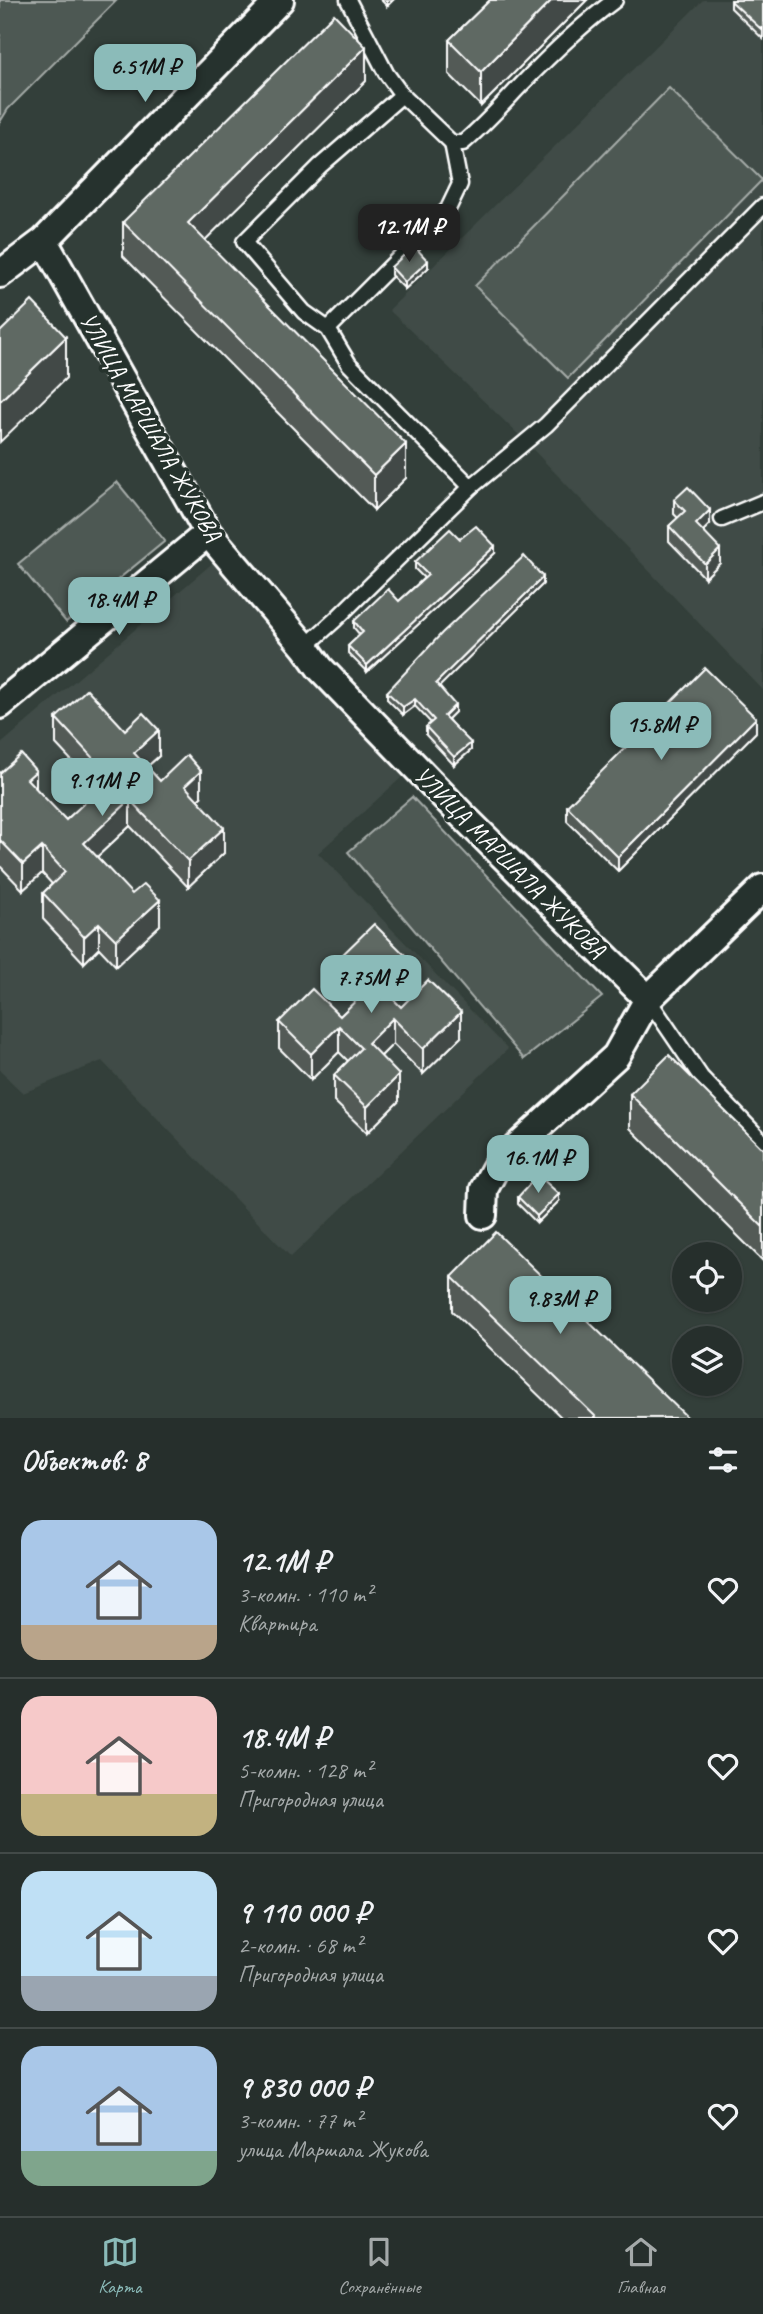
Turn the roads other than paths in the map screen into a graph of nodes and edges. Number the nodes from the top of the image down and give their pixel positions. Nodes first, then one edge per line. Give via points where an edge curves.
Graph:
1 (280, 0) edge
2 (348, 0) edge
3 (615, 0) edge
4 (402, 95) junction
5 (452, 143) junction
6 (763, 206) edge
7 (44, 241) junction
8 (0, 274) edge
9 (328, 329) junction
10 (471, 487) junction
11 (763, 502) edge
12 (722, 519) dead end
13 (208, 533) junction
14 (304, 647) junction
15 (0, 705) edge
16 (763, 888) edge
17 (649, 999) junction
18 (763, 1142) edge
19 (488, 1223) dead end

1 - 7 street
2 - 4 lane
3 - 5 lane via 585,22 489,121 463,143
4 - 5 lane
4 - 9 lane via 320,166 244,242 304,312
5 - 9 lane via 460,184 448,209
6 - 10 lane via 546,425
7 - 8 street
7 - 13 street, УЛИЦА МАРШАЛА ЖУКОВА
9 - 10 lane via 349,364
10 - 14 lane
11 - 12 lane
13 - 14 street, УЛИЦА МАРШАЛА ЖУКОВА
13 - 15 street
14 - 17 street, УЛИЦА МАРШАЛА ЖУКОВА via 462,815
16 - 17 street
17 - 18 lane via 701,1077
17 - 19 street via 616,1056 497,1165 484,1189

